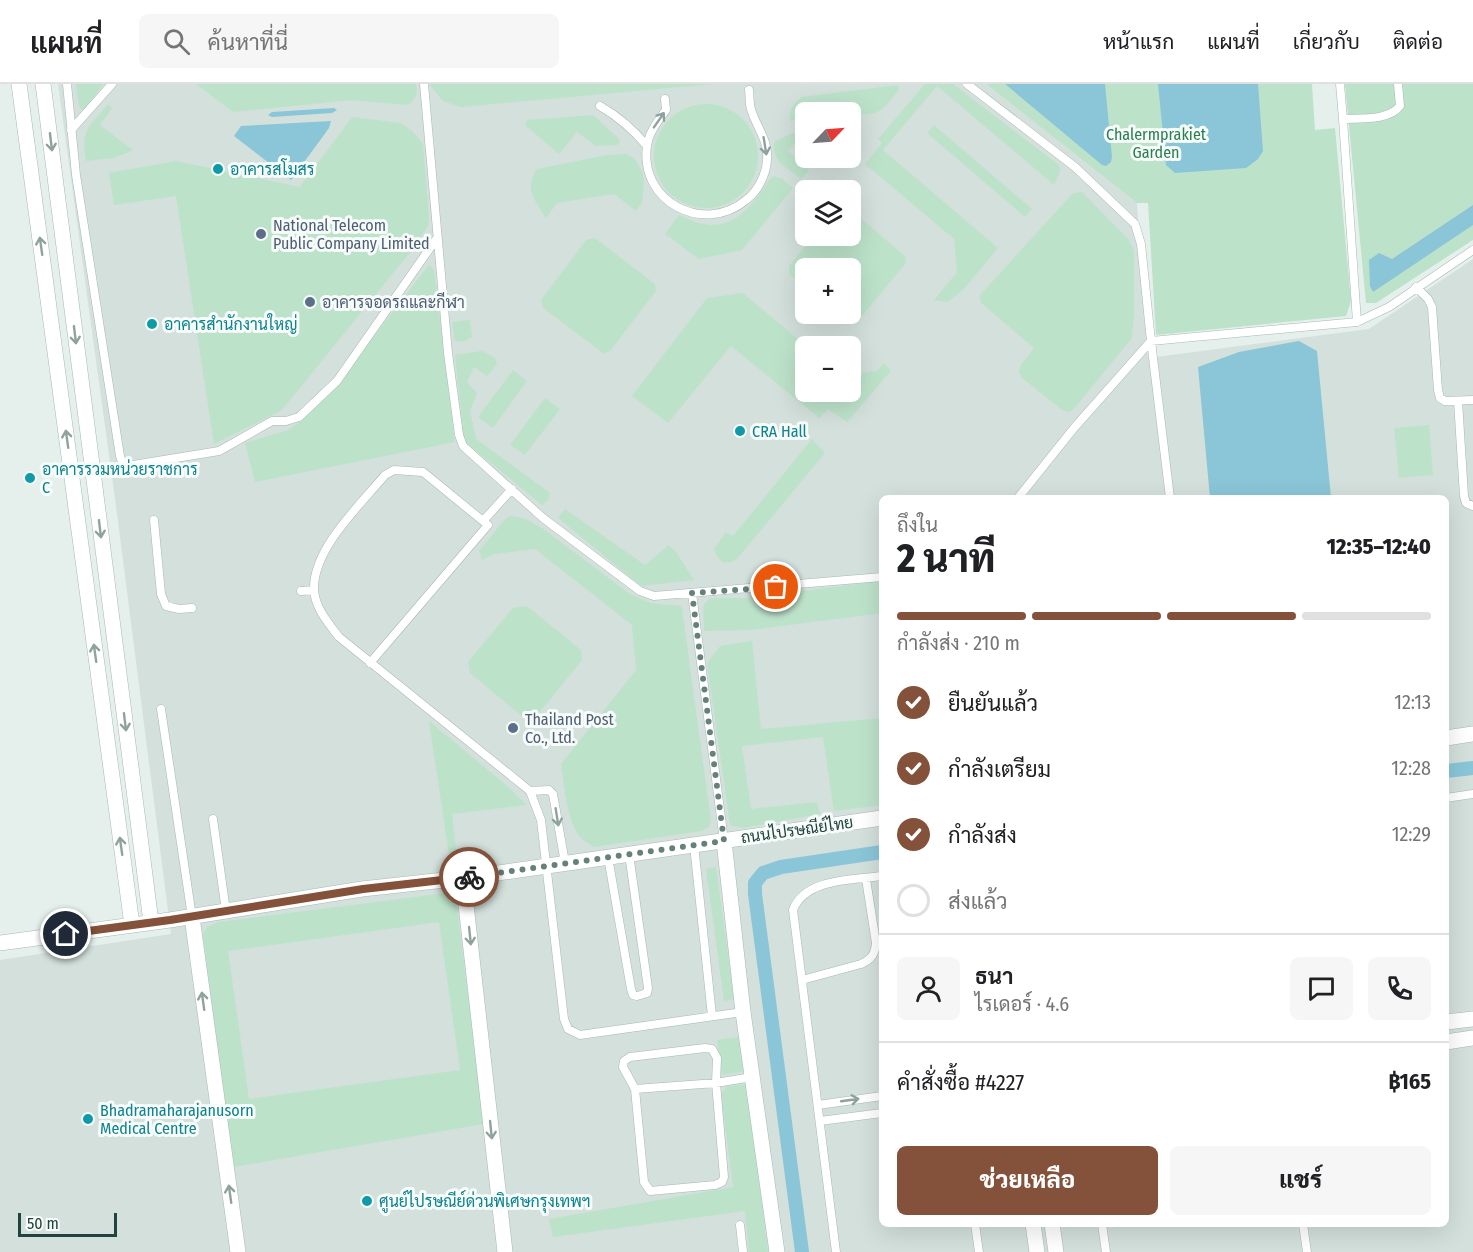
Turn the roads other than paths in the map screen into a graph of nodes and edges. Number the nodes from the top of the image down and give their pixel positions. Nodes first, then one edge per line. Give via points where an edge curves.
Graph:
1 (19, 84) edge
2 (43, 84) edge
3 (68, 84) edge
4 (112, 84) edge
5 (424, 84) edge
6 (967, 84) edge
7 (1340, 84) edge
8 (1398, 84) edge
9 (749, 90) dead end
10 (665, 99) dead end
11 (600, 106) dead end
12 (1343, 119) junction
13 (71, 130) junction
14 (647, 146) junction
15 (437, 238) junction
16 (1473, 250) edge
17 (1416, 287) junction
18 (1357, 322) junction
19 (1150, 341) junction
20 (1473, 400) edge
21 (1458, 401) junction
22 (512, 489) junction
23 (1020, 495) edge
24 (1170, 495) edge
25 (1473, 506) edge
26 (154, 520) dead end
27 (483, 521) junction
28 (879, 577) edge
29 (314, 590) junction
30 (301, 591) dead end
31 (692, 593) junction
32 (192, 608) dead end
33 (370, 663) junction
34 (161, 709) dead end
35 (1473, 734) edge
36 (1449, 738) edge
37 (530, 790) junction
38 (1473, 794) edge
39 (1449, 798) edge
40 (879, 818) edge
41 (213, 819) dead end
42 (724, 841) junction
43 (694, 845) junction
44 (629, 854) junction
45 (608, 857) junction
46 (565, 863) junction
47 (546, 866) junction
48 (145, 875) junction
49 (879, 877) edge
50 (464, 878) junction
51 (126, 879) junction
52 (866, 879) junction
53 (226, 911) junction
54 (192, 916) junction
55 (151, 922) junction
56 (132, 925) junction
57 (0, 944) edge
58 (802, 980) junction
59 (743, 1012) junction
60 (712, 1016) junction
61 (1473, 1019) edge
62 (1449, 1022) edge
63 (1473, 1038) edge
64 (1449, 1041) edge
65 (753, 1077) junction
66 (716, 1083) junction
67 (634, 1089) junction
68 (879, 1096) edge
69 (818, 1105) junction
70 (879, 1113) edge
71 (820, 1121) junction
72 (740, 1225) dead end
73 (975, 1227) edge
74 (1033, 1227) edge
75 (1052, 1227) edge
76 (1102, 1227) edge
77 (1303, 1227) edge
78 (238, 1252) edge
79 (505, 1252) edge
80 (743, 1252) edge
81 (777, 1252) edge
82 (836, 1252) edge
83 (979, 1252) edge
84 (1036, 1252) edge
85 (1056, 1252) edge
86 (1106, 1252) edge
87 (1307, 1252) edge

51 -> 1 street
2 -> 48 street
3 - 13 lane
4 - 13 lane
5 - 15 lane
6 - 19 lane via 1075,167 1135,224 1141,244
7 - 12 lane
8 - 12 lane via 1400,106 1395,112
9 -> 14 lane via 751,108 765,140 767,160 763,179 738,207 720,214 701,215 666,200 654,185 647,166
14 -> 10 lane via 653,126 666,110
11 - 14 lane via 618,116
12 - 18 lane
13 - 15 lane via 118,444 122,462 127,466 219,451 272,422 299,417 336,381
15 - 22 lane via 459,435 463,446
16 - 17 lane
17 - 18 lane via 1389,307
17 - 21 lane via 1432,307 1440,398
18 - 19 lane
19 - 23 lane
19 - 24 lane
20 - 21 lane
21 - 25 lane via 1464,496 1466,503
22 - 27 lane
22 - 31 lane via 543,518 640,591 654,596
26 - 32 lane via 161,594 166,606
27 - 29 lane via 423,472 394,470 385,475 330,542 317,570
27 - 33 lane via 488,525
28 - 31 lane
29 - 30 lane
29 - 33 lane via 329,625
31 - 42 lane
33 - 37 lane
34 - 54 lane
35 - 36 street
37 -> 46 lane via 549,790 553,795
37 - 47 lane via 541,820
38 - 39 lane
40 - 42 street, ถนนไปรษณีย์ไทย
41 - 53 lane
42 - 43 street, ถนนไปรษณีย์ไทย
42 - 59 street
43 - 44 street, ถนนไปรษณีย์ไทย
43 - 60 lane
44 - 45 street, ถนนไปรษณีย์ไทย
44 - 45 lane via 648,988 644,996 633,995 631,989
45 - 46 street, ถนนไปรษณีย์ไทย
46 - 47 street, ถนนไปรษณีย์ไทย
47 - 50 street, ถนนไปรษณีย์ไทย
47 - 60 lane via 568,1029 580,1035
48 - 51 street via 136,883
48 - 55 street
49 - 52 lane
50 - 53 street, ถนนไปรษณีย์ไทย
50 -> 79 street
51 - 56 street
52 - 58 lane via 875,952 861,964
52 - 58 lane via 815,888 797,900 794,910
53 - 54 street, ถนนไปรษณีย์ไทย
54 - 55 street, ถนนไปรษณีย์ไทย
78 -> 54 street
55 - 56 street, ถนนไปรษณีย์ไทย
56 - 57 street, ถนนไปรษณีย์ไทย
58 - 69 lane
59 - 60 lane
59 - 65 street
61 - 62 street
63 - 64 street
65 - 66 lane
65 - 81 street
66 - 67 lane
66 - 67 lane via 717,1058 712,1049 705,1048 624,1060 623,1067
66 - 67 lane via 722,1182 655,1191 644,1182
69 -> 68 lane
69 - 71 lane
70 - 71 lane
71 - 82 lane
72 - 80 lane
73 - 83 lane
74 - 84 street
75 - 85 street
76 - 86 lane
77 - 87 lane

